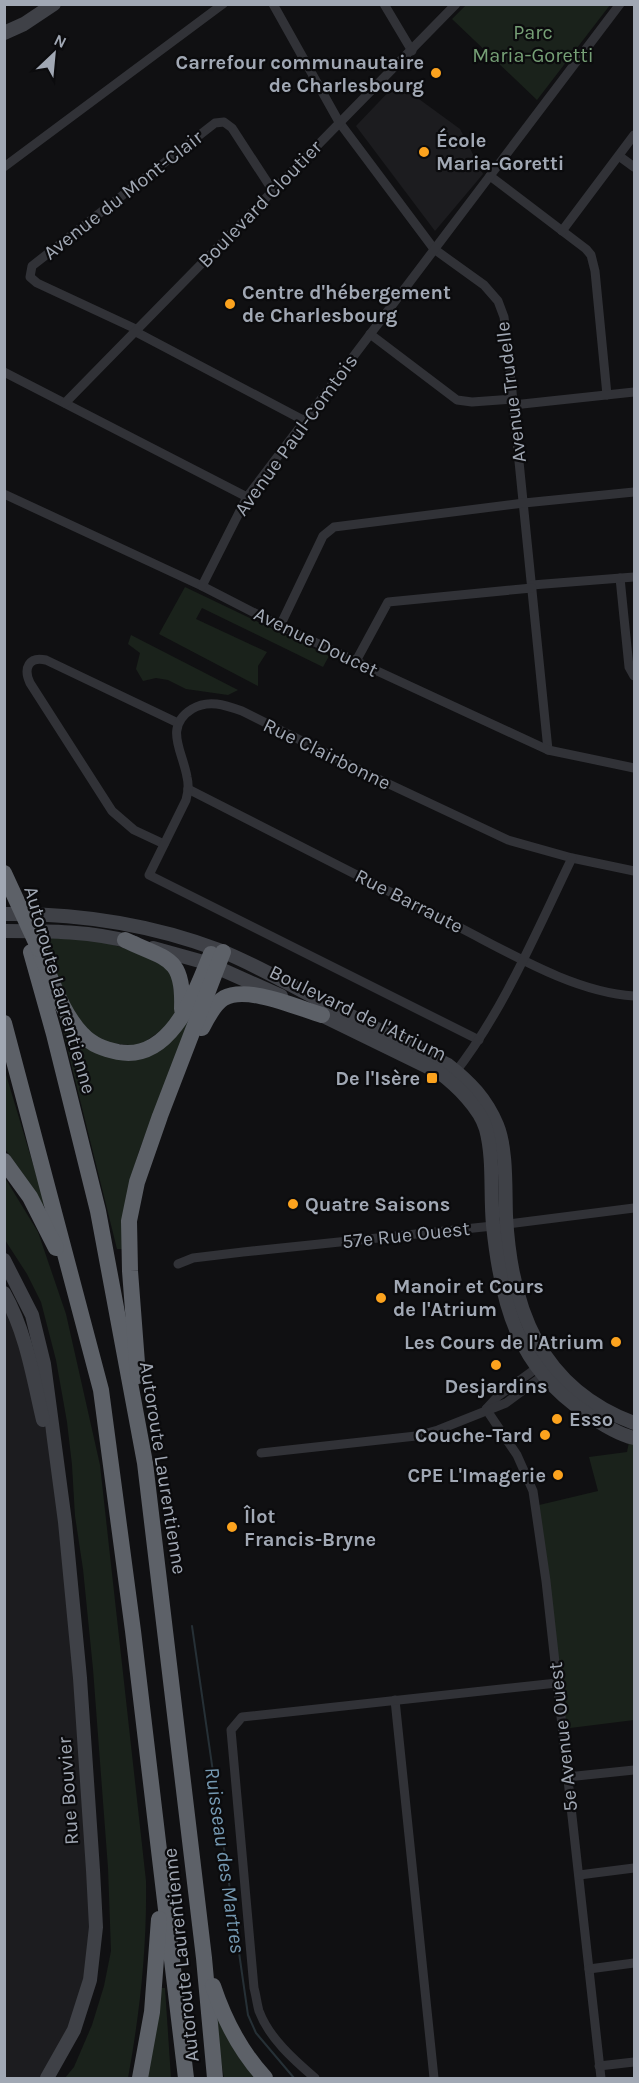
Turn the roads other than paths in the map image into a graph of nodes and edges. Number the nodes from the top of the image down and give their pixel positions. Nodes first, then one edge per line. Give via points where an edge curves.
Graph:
1 (54, 4) edge
2 (224, 4) edge
3 (273, 4) edge
4 (384, 4) edge
5 (456, 4) edge
6 (620, 4) edge
7 (4, 33) edge
8 (412, 51) junction
9 (339, 122) junction
10 (634, 135) edge
11 (619, 156) junction
12 (4, 167) edge
13 (634, 167) edge
14 (490, 176) junction
15 (273, 192) junction
16 (562, 231) junction
17 (434, 249) junction
18 (137, 331) junction
19 (370, 334) junction
20 (4, 372) edge
21 (634, 392) edge
22 (607, 395) junction
23 (513, 402) junction
24 (65, 403) junction
25 (303, 420) junction
26 (634, 492) edge
27 (4, 494) edge
28 (247, 496) junction
29 (524, 503) junction
30 (634, 576) edge
31 (620, 578) junction
32 (201, 586) junction
33 (532, 587) junction
34 (280, 626) junction
35 (356, 662) junction
36 (634, 676) edge
37 (178, 723) junction
38 (548, 750) junction
39 (634, 768) edge
40 (188, 789) junction
41 (164, 844) junction
42 (572, 858) junction
43 (634, 871) edge
44 (4, 874) edge
45 (4, 914) edge
46 (4, 930) edge
47 (125, 940) junction
48 (35, 950) junction
49 (215, 957) junction
50 (523, 959) junction
51 (634, 996) edge
52 (322, 1015) junction
53 (182, 1016) junction
54 (4, 1023) edge
55 (479, 1040) junction
56 (181, 1065) junction
57 (453, 1076) junction
58 (4, 1161) edge
59 (634, 1208) edge
60 (500, 1225) junction
61 (4, 1260) edge
62 (178, 1264) dead end
63 (71, 1278) junction
64 (4, 1293) edge
65 (545, 1368) junction
66 (486, 1409) junction
67 (634, 1423) edge
68 (634, 1438) edge
69 (261, 1453) dead end
70 (145, 1463) junction
71 (60, 1492) junction
72 (557, 1683) junction
73 (395, 1700) junction
74 (634, 1770) edge
75 (567, 1777) junction
76 (634, 1868) edge
77 (579, 1875) junction
78 (162, 1880) junction
79 (204, 1958) junction
80 (634, 1963) edge
81 (589, 1968) junction
82 (634, 2062) edge
83 (600, 2066) junction
84 (46, 2079) edge
85 (140, 2079) edge
86 (186, 2079) edge
87 (216, 2079) edge
88 (265, 2079) edge
89 (315, 2079) edge
90 (434, 2079) edge
91 (601, 2079) edge

1 - 7 street
2 - 12 street
3 - 9 street, Avenue Trudelle
4 - 8 street
5 - 8 street, Boulevard Cloutier
6 - 14 street, Avenue Paul-Comtois
8 - 9 street, Boulevard Cloutier
9 - 15 street, Boulevard Cloutier
9 - 17 street, Avenue Trudelle
10 - 11 street
11 - 13 street
11 - 16 street
14 - 16 street
14 - 17 street, Avenue Paul-Comtois
15 - 18 street, Boulevard Cloutier
15 - 18 street, Avenue du Mont-Clair via 232,128 224,122 215,123 32,266 30,276 37,283
16 - 22 street via 586,249 594,262
17 - 19 street, Avenue Paul-Comtois
17 - 23 street, Avenue Trudelle via 484,285 498,301 504,317
18 - 24 street, Boulevard Cloutier
18 - 25 street, Avenue du Mont-Clair
19 - 23 street via 457,400
19 - 25 street, Avenue Paul-Comtois
20 - 24 street
21 - 22 street
22 - 23 street
23 - 29 street, Avenue Trudelle
24 - 28 street
25 - 28 street, Avenue Paul-Comtois
26 - 29 street
27 - 32 street, Avenue Doucet
28 - 32 street, Avenue Paul-Comtois
29 - 33 street, Avenue Trudelle
29 - 34 street via 334,527 323,536
30 - 31 street
31 - 33 street
31 - 36 street via 629,668
32 - 34 street, Avenue Doucet
33 - 35 street via 388,602
33 - 38 street, Avenue Trudelle
34 - 35 street, Avenue Doucet
35 - 38 street, Avenue Doucet
37 - 40 street via 177,741
37 - 41 street via 46,660 32,660 26,670 30,683 112,811 134,830
37 - 42 street, Rue Clairbonne via 196,706 211,703 242,711 482,829
38 - 39 street, Avenue Doucet
40 - 41 street
40 - 50 street, Rue Barraute
41 - 55 street via 149,875
42 - 43 street, Rue Clairbonne
42 - 50 street
44 - 48 highway, Autoroute Laurentienne, bridge
45 - 49 street, Boulevard de l'Atrium via 125,923 170,934
46 - 47 street, Boulevard de l'Atrium via 84,933
47 - 49 street, Boulevard de l'Atrium
47 - 53 highway via 176,967 183,988
48 - 53 highway via 70,1018 83,1035 104,1049 132,1052 158,1044
48 - 70 highway, Autoroute Laurentienne via 98,1210
49 - 52 street, Boulevard de l'Atrium
49 - 53 highway
49 - 56 highway
49 - 57 street, Boulevard de l'Atrium via 448,1065
50 - 51 street, Rue Barraute via 582,986
50 - 55 street
52 - 56 highway via 235,993 222,999 209,1015
52 - 57 street, Boulevard de l'Atrium
54 - 63 highway, Autoroute Laurentienne
55 - 57 street
56 - 70 highway via 137,1182 129,1221
57 - 60 street, Boulevard de l'Atrium via 486,1127
58 - 63 highway via 30,1197
59 - 60 street, 57e Rue Ouest
60 - 62 street, 57e Rue Ouest via 193,1258
60 - 65 street, Boulevard de l'Atrium via 518,1298
61 - 71 street, Rue Bouvier via 32,1315 44,1364
63 - 78 highway, Autoroute Laurentienne via 101,1390
64 - 71 street, Rue Bouvier via 17,1318 30,1360
65 - 66 street via 506,1403
65 - 67 street, Boulevard de l'Atrium via 607,1412
65 - 68 street, Boulevard de l'Atrium via 570,1403 600,1423
66 - 69 street via 416,1436
66 - 72 street, 5e Avenue Ouest via 517,1455 533,1491
70 - 79 highway, Autoroute Laurentienne
71 - 84 street, Rue Bouvier via 80,1678 96,1927 90,1980 74,2030
72 - 73 street
72 - 75 street, 5e Avenue Ouest
73 - 89 street via 242,1717 231,1730 259,2012 293,2060
73 - 90 street
74 - 75 street
75 - 77 street, 5e Avenue Ouest
76 - 77 street
77 - 81 street, 5e Avenue Ouest
78 - 85 highway via 152,2012
78 - 86 highway, Autoroute Laurentienne
79 - 87 highway, Autoroute Laurentienne
79 - 88 highway via 219,2004 252,2064
80 - 81 street
81 - 83 street, 5e Avenue Ouest
82 - 83 street
83 - 91 street, 5e Avenue Ouest

